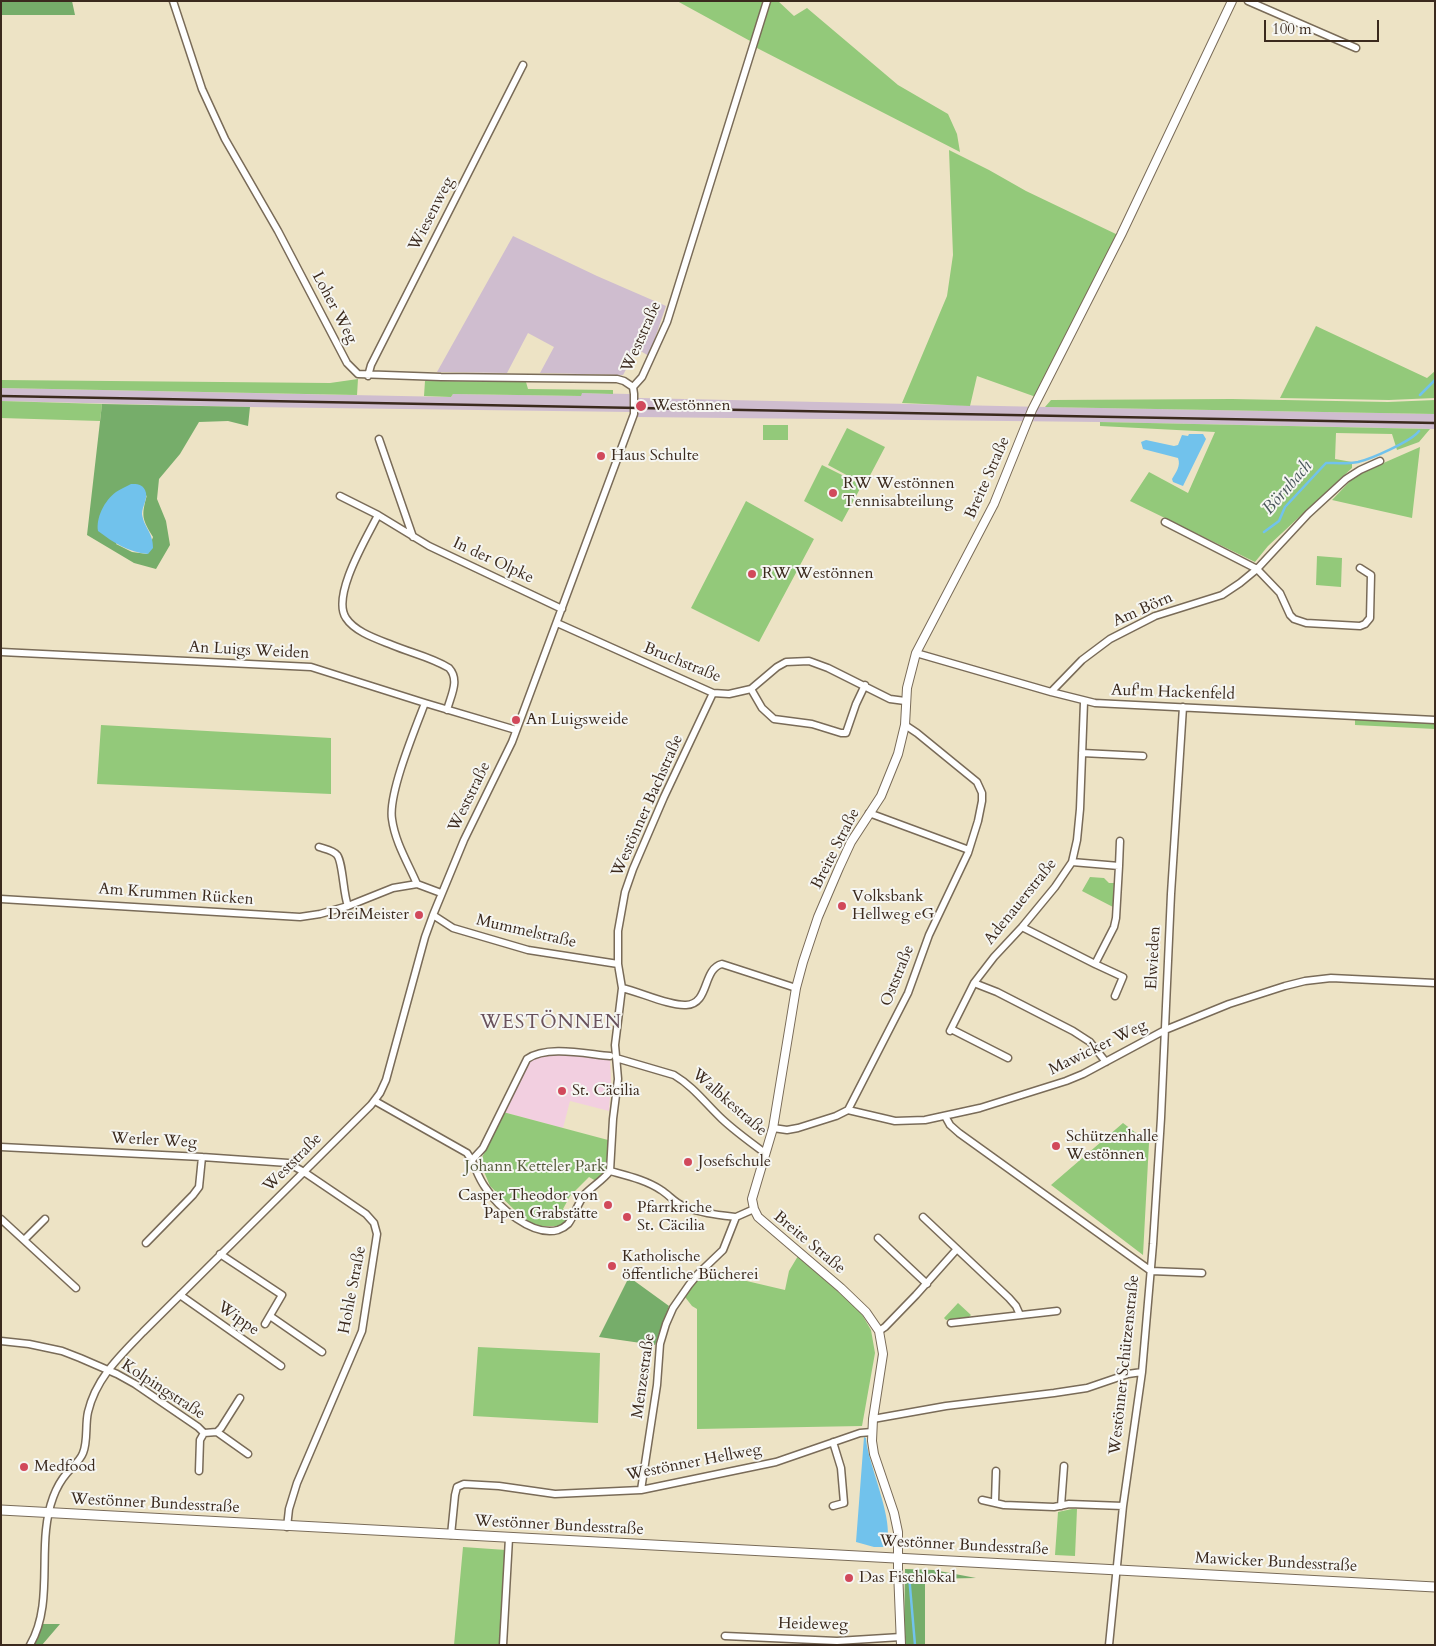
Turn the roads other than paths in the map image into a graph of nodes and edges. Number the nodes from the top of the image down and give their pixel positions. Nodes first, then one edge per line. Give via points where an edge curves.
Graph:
1 (173, 1) edge
2 (767, 1) edge
3 (1232, 1) edge
4 (1248, 1) edge
5 (1356, 48) dead end
6 (523, 65) dead end
7 (368, 376) junction
8 (633, 387) junction
9 (379, 439) dead end
10 (1380, 461) dead end
11 (340, 496) dead end
12 (378, 515) junction
13 (1165, 522) dead end
14 (412, 537) junction
15 (1360, 568) dead end
16 (1257, 569) junction
17 (562, 609) junction
18 (557, 623) junction
19 (1, 652) edge
20 (916, 653) junction
21 (865, 685) junction
22 (751, 688) junction
23 (1050, 692) junction
24 (713, 693) junction
25 (905, 701) junction
26 (1084, 702) junction
27 (424, 703) junction
28 (1182, 707) junction
29 (447, 710) junction
30 (1435, 720) edge
31 (905, 725) junction
32 (516, 730) junction
33 (1082, 753) junction
34 (1143, 756) dead end
35 (869, 814) junction
36 (1120, 841) dead end
37 (319, 847) dead end
38 (969, 850) junction
39 (1072, 862) junction
40 (1119, 866) junction
41 (417, 884) junction
42 (441, 893) junction
43 (1, 899) edge
44 (348, 906) junction
45 (433, 915) junction
46 (1022, 927) junction
47 (618, 964) junction
48 (1095, 964) junction
49 (974, 983) junction
50 (1435, 983) edge
51 (622, 988) junction
52 (796, 988) junction
53 (1115, 996) dead end
54 (1165, 1030) junction
55 (613, 1057) junction
56 (1008, 1058) dead end
57 (1106, 1062) junction
58 (375, 1100) junction
59 (848, 1110) junction
60 (945, 1116) junction
61 (773, 1128) junction
62 (1, 1147) edge
63 (765, 1153) junction
64 (202, 1157) junction
65 (472, 1160) junction
66 (610, 1171) junction
67 (304, 1172) junction
68 (754, 1209) junction
69 (736, 1217) junction
70 (923, 1217) dead end
71 (1, 1219) edge
72 (45, 1219) dead end
73 (878, 1238) dead end
74 (24, 1239) junction
75 (146, 1243) dead end
76 (957, 1249) junction
77 (220, 1254) junction
78 (1151, 1271) junction
79 (1202, 1273) dead end
80 (927, 1284) junction
81 (76, 1288) dead end
82 (180, 1295) junction
83 (1057, 1311) dead end
84 (1020, 1315) junction
85 (270, 1316) junction
86 (951, 1322) dead end
87 (264, 1324) dead end
88 (879, 1331) junction
89 (1, 1341) edge
90 (322, 1352) dead end
91 (281, 1366) dead end
92 (107, 1370) junction
93 (1142, 1372) junction
94 (240, 1398) dead end
95 (873, 1418) junction
96 (204, 1432) junction
97 (217, 1432) junction
98 (872, 1432) junction
99 (833, 1442) junction
100 (248, 1454) dead end
101 (1064, 1466) dead end
102 (199, 1471) dead end
103 (996, 1471) dead end
104 (640, 1490) junction
105 (982, 1500) dead end
106 (994, 1502) junction
107 (833, 1506) dead end
108 (1061, 1506) junction
109 (1123, 1506) junction
110 (1, 1510) edge
111 (49, 1512) junction
112 (287, 1527) junction
113 (451, 1535) junction
114 (509, 1538) junction
115 (898, 1558) junction
116 (1116, 1570) junction
117 (1435, 1587) edge
118 (725, 1636) dead end
119 (901, 1641) edge
120 (30, 1645) edge
121 (503, 1645) edge
122 (1109, 1645) edge

1 - 7 street, Loher Weg via 202,89 226,138 347,362 358,374
2 - 8 street, Weststraße via 667,322 642,377
3 - 20 street, Breite Straße via 1077,324 1032,410 994,504
4 - 5 street
6 - 7 street, Wiesenweg via 370,365
7 - 8 street via 617,379
8 - 17 street, Weststraße via 634,414
9 - 14 street
10 - 16 street, Am Börn via 1346,479
11 - 12 street, In der Olpke
12 - 14 street, In der Olpke
12 - 29 street via 345,585 343,611 352,624 367,634 449,668 456,683
13 - 16 street
14 - 17 street, In der Olpke
15 - 16 street via 1371,575 1370,618 1360,626 1306,623 1294,619 1280,594
16 - 23 street, Am Börn via 1222,595 1155,616 1110,639 1082,660
17 - 18 street, Weststraße
18 - 24 street, Bruchstraße
18 - 32 street, Weststraße
19 - 27 street, An Luigs Weiden via 311,667
20 - 23 street, Auf'm Hackenfeld
20 - 25 street, Breite Straße
21 - 22 street, Bruchstraße via 820,664 797,660 777,667
21 - 22 street via 846,733 841,734 812,724 774,719 762,708
21 - 25 street, Bruchstraße via 890,699
22 - 24 street, Bruchstraße via 729,694
23 - 26 street, Auf'm Hackenfeld
24 - 47 street, Westönner Bachstraße via 633,869 618,931
25 - 31 street, Breite Straße
26 - 28 street, Auf'm Hackenfeld
26 - 33 street, Adenauerstraße
27 - 29 street, An Luigs Weiden
27 - 41 street via 391,811 401,848
28 - 30 street, Auf'm Hackenfeld
28 - 54 street, Elwieden
29 - 32 street, An Luigs Weiden
31 - 35 street, Breite Straße via 893,768
31 - 38 street, Oststraße via 977,782 982,801
32 - 42 street, Weststraße
33 - 34 street
33 - 39 street, Adenauerstraße via 1080,808
35 - 38 street
35 - 52 street, Breite Straße via 851,842 818,917
36 - 40 street
37 - 44 street via 339,858
38 - 59 street, Oststraße via 929,935 908,993
39 - 40 street
39 - 46 street, Adenauerstraße
40 - 48 street via 1114,927
41 - 42 street
41 - 44 street, Am Krummen Rücken via 393,888
42 - 45 street, Weststraße
43 - 44 street, Am Krummen Rücken via 300,917
45 - 47 street, Mummelstraße via 453,928 528,950
45 - 58 street, Weststraße via 386,1080
46 - 48 street
46 - 49 street, Adenauerstraße
47 - 51 street, Westönner Bachstraße
48 - 53 street via 1123,977
49 - 56 street, Adenauerstraße via 951,1030
49 - 57 street via 1072,1031 1090,1042
50 - 54 street, Mawicker Weg via 1331,978 1305,981 1229,1004
51 - 52 street via 673,1004 688,1005 699,999 714,968 722,964
51 - 55 street, Westönner Bachstraße
52 - 61 street, Breite Straße
54 - 57 street, Mawicker Weg
54 - 78 street, Elwieden
55 - 63 street, Walbkestraße via 682,1080 722,1119
55 - 65 street, Walbkestraße via 550,1052 538,1053 527,1059 483,1148
55 - 66 street, Westönner Bachstraße via 618,1078
57 - 60 street, Mawicker Weg via 1048,1087
58 - 65 street via 456,1146
58 - 67 street, Weststraße
59 - 60 street, Mawicker Weg via 895,1121
59 - 61 street via 798,1128
60 - 78 street, Westönner Schützenstraße via 954,1129
61 - 63 street, Breite Straße
62 - 64 street, Werler Weg
63 - 68 street, Breite Straße via 752,1199
64 - 67 street, Werler Weg via 288,1163
64 - 75 street via 199,1186
65 - 66 street via 485,1188 514,1218 554,1231 568,1224 588,1191
66 - 69 street via 646,1182 685,1207
67 - 77 street, Weststraße
67 - 112 street, Hohle Straße via 366,1214 374,1223 377,1234 362,1331 297,1483
68 - 69 street
68 - 88 street, Breite Straße via 762,1221 861,1307
69 - 104 street, Menzestraße via 724,1250 689,1285 666,1324 660,1344 657,1385
70 - 76 street
71 - 74 street
72 - 74 street
73 - 80 street
74 - 81 street
76 - 80 street
76 - 84 street via 1009,1298
77 - 82 street, Weststraße
77 - 85 street via 282,1295
78 - 79 street
78 - 93 street, Westönner Schützenstraße
80 - 88 street
82 - 91 street, Wippe
82 - 92 street, Weststraße
83 - 84 street
84 - 86 street
85 - 87 street
85 - 90 street
88 - 95 street, Breite Straße via 883,1354
89 - 92 street, Kolpingstraße via 62,1351
92 - 96 street, Kolpingstraße via 135,1384
92 - 111 street, Weststraße via 92,1398 83,1454 65,1474
93 - 95 street via 1087,1388
93 - 109 street, Westönner Schützenstraße
94 - 97 street, Kolpingstraße
95 - 98 street, Breite Straße
96 - 97 street, Kolpingstraße
96 - 102 street, Kolpingstraße via 200,1440
97 - 100 street, Kolpingstraße
98 - 99 street, Westönner Hellweg
98 - 115 street, Breite Straße via 874,1454 898,1532
99 - 104 street, Westönner Hellweg via 776,1462
99 - 107 street via 841,1468 844,1503
101 - 108 street
103 - 106 street
104 - 113 street, Westönner Hellweg via 555,1494 464,1484 457,1487
105 - 106 street
106 - 108 street
108 - 109 street
109 - 116 street, Westönner Schützenstraße
110 - 111 main road, Westönner Bundesstraße
111 - 112 main road, Westönner Bundesstraße
111 - 120 street, Weststraße via 41,1616
112 - 113 main road, Westönner Bundesstraße
113 - 114 main road, Westönner Bundesstraße
114 - 115 main road, Westönner Bundesstraße
114 - 121 street
115 - 116 main road, Westönner Bundesstraße
115 - 119 street, Heideweg
116 - 117 main road, Mawicker Bundesstraße
116 - 122 street, Westönner Schützenstraße
118 - 119 street, Heideweg

